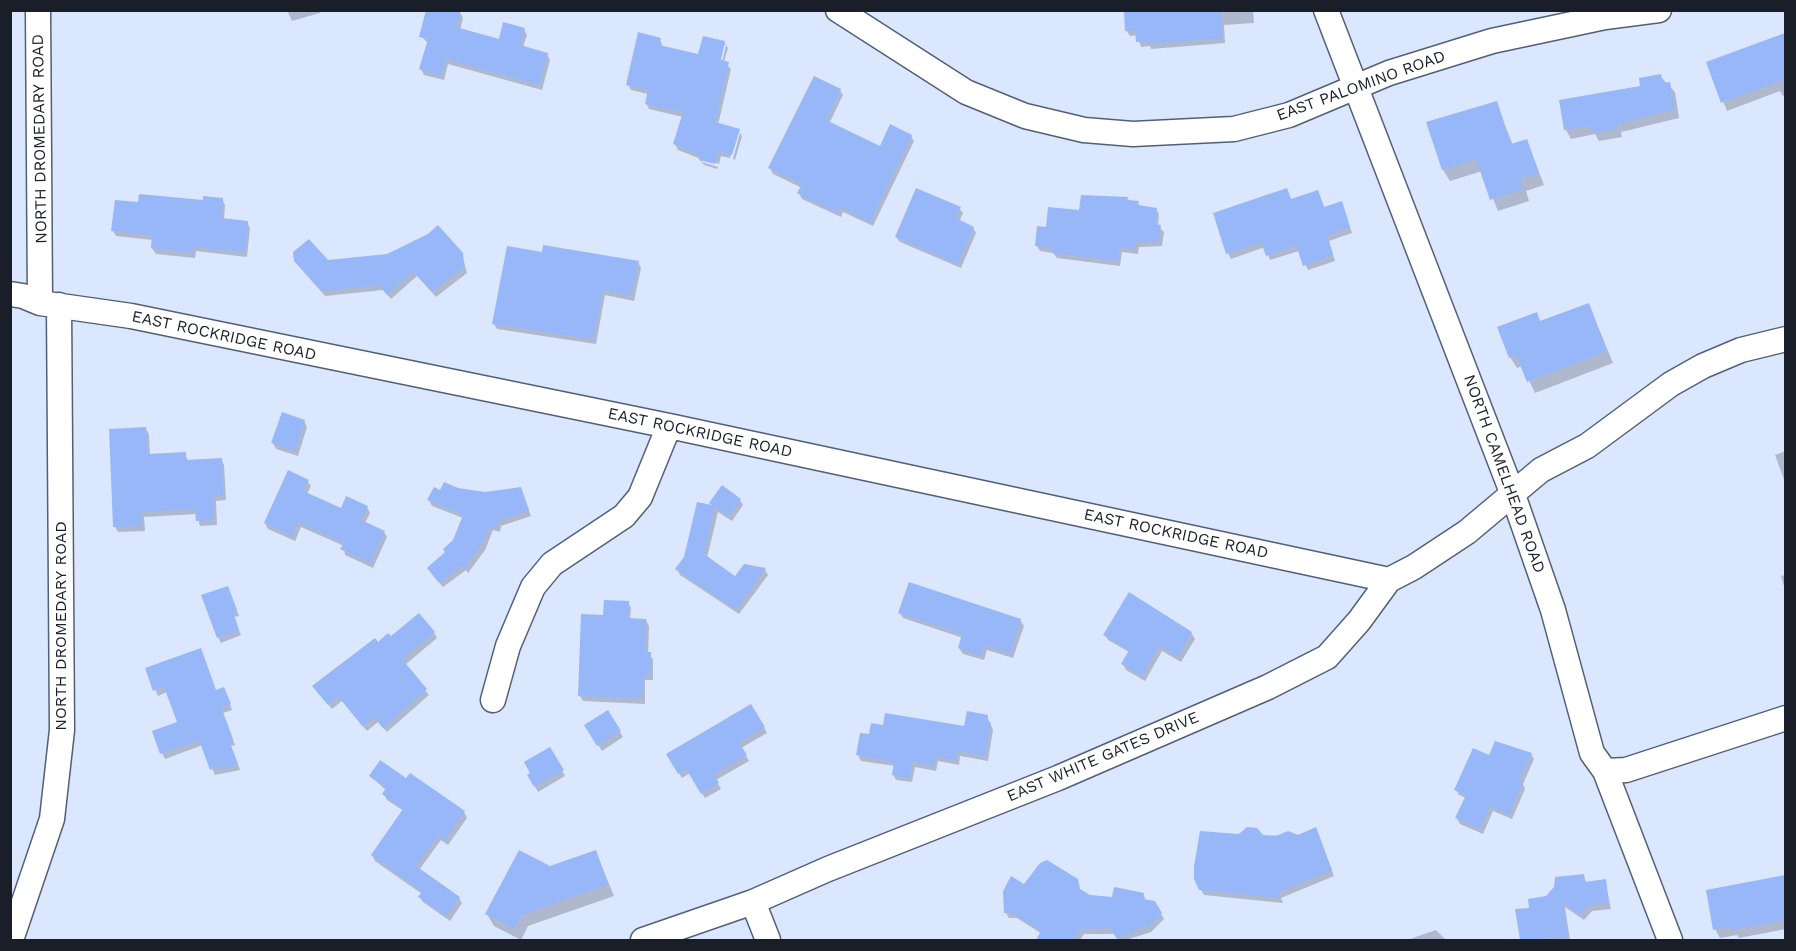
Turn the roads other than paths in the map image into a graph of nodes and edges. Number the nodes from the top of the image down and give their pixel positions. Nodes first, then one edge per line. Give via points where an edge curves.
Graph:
1 (38, 10) edge
2 (838, 10) edge
3 (1326, 10) edge
4 (1659, 10) edge
5 (1357, 89) junction
6 (10, 294) edge
7 (50, 304) junction
8 (1785, 339) edge
9 (669, 426) junction
10 (1513, 495) junction
11 (1389, 580) junction
12 (494, 700) dead end
13 (1785, 718) edge
14 (1605, 771) junction
15 (753, 902) junction
16 (11, 940) edge
17 (643, 940) edge
18 (768, 940) edge
19 (1670, 940) edge

1 - 7 street, NORTH DROMEDARY ROAD
2 - 5 street, EAST PALOMINO ROAD via 966,92 1025,116 1084,130 1133,134 1234,129 1289,115
3 - 5 street, NORTH CAMELHEAD ROAD
4 - 5 street, EAST PALOMINO ROAD via 1492,41 1400,70
5 - 10 street, NORTH CAMELHEAD ROAD
6 - 7 street, EAST ROCKRIDGE ROAD
7 - 9 street, EAST ROCKRIDGE ROAD via 131,316
7 - 16 street, NORTH DROMEDARY ROAD via 62,730 52,819
8 - 10 street, EAST WHITE GATES DRIVE via 1741,350 1687,375 1587,446 1541,470
9 - 11 street, EAST ROCKRIDGE ROAD
9 - 12 street via 640,497 624,516 552,564 533,587 508,646
10 - 11 street, EAST WHITE GATES DRIVE via 1467,532
10 - 14 street, NORTH CAMELHEAD ROAD via 1562,637 1592,753
11 - 15 street, EAST WHITE GATES DRIVE via 1327,657 1268,687 1058,778
13 - 14 street via 1626,770
14 - 19 street, NORTH CAMELHEAD ROAD
15 - 17 street, EAST WHITE GATES DRIVE
15 - 18 street

